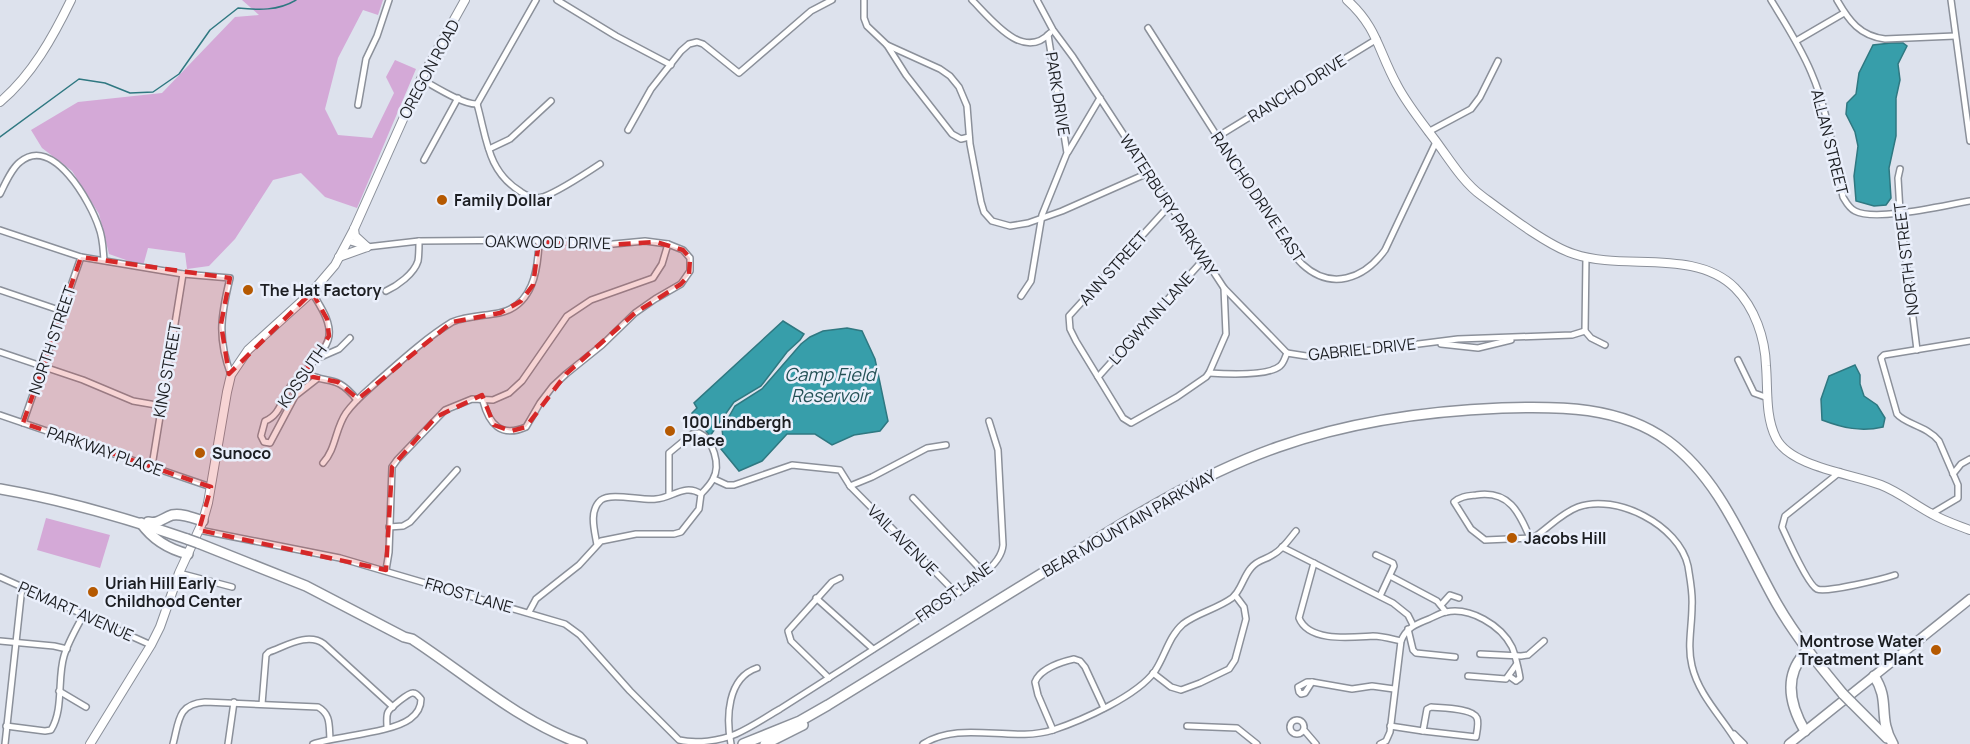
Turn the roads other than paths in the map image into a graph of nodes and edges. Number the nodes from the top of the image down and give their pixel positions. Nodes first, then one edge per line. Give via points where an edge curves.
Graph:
1 (71, 0) edge
2 (389, 0) edge
3 (465, 0) edge
4 (536, 0) edge
5 (557, 0) edge
6 (832, 0) edge
7 (864, 0) edge
8 (972, 0) edge
9 (1037, 0) edge
10 (1770, 0) edge
11 (1837, 0) edge
12 (1951, 0) edge
13 (1349, 1) edge
14 (1844, 13) junction
15 (1148, 28) dead end
16 (1050, 32) junction
17 (1956, 36) junction
18 (1377, 39) junction
19 (1796, 40) junction
20 (887, 45) junction
21 (1498, 62) dead end
22 (670, 65) junction
23 (421, 79) junction
24 (458, 98) junction
25 (1100, 99) junction
26 (551, 101) dead end
27 (0, 102) edge
28 (477, 104) junction
29 (358, 105) dead end
30 (628, 130) dead end
31 (1428, 132) junction
32 (969, 137) junction
33 (1217, 137) junction
34 (1970, 141) edge
35 (1436, 142) junction
36 (489, 149) junction
37 (1067, 153) junction
38 (424, 160) dead end
39 (600, 164) dead end
40 (1900, 169) dead end
41 (1148, 173) junction
42 (0, 194) edge
43 (1970, 201) edge
44 (1170, 205) junction
45 (1900, 212) junction
46 (1041, 219) junction
47 (354, 229) junction
48 (0, 230) edge
49 (348, 241) junction
50 (419, 241) junction
51 (539, 241) junction
52 (668, 244) junction
53 (367, 247) junction
54 (81, 257) junction
55 (339, 257) junction
56 (1586, 257) junction
57 (1204, 259) junction
58 (104, 260) junction
59 (183, 274) junction
60 (1224, 288) junction
61 (0, 290) edge
62 (386, 291) dead end
63 (312, 292) junction
64 (1021, 296) dead end
65 (62, 311) junction
66 (1585, 331) junction
67 (1521, 337) junction
68 (350, 338) dead end
69 (1970, 340) edge
70 (1436, 343) junction
71 (1605, 345) dead end
72 (1917, 350) junction
73 (0, 352) edge
74 (1287, 353) junction
75 (315, 359) junction
76 (1738, 360) dead end
77 (43, 367) junction
78 (304, 372) junction
79 (1209, 373) junction
80 (231, 375) junction
81 (1098, 377) junction
82 (318, 378) junction
83 (1768, 398) junction
84 (357, 400) junction
85 (483, 401) junction
86 (162, 406) junction
87 (0, 416) edge
88 (990, 421) dead end
89 (23, 423) junction
90 (1133, 423) joint
91 (946, 445) dead end
92 (1970, 459) edge
93 (323, 463) dead end
94 (152, 466) junction
95 (457, 470) dead end
96 (1840, 472) junction
97 (1953, 474) junction
98 (714, 479) junction
99 (0, 483) edge
100 (850, 486) junction
101 (211, 487) junction
102 (0, 489) edge
103 (17, 492) junction
104 (701, 494) junction
105 (669, 495) junction
106 (0, 496) edge
107 (913, 498) dead end
108 (1931, 514) junction
109 (167, 518) junction
110 (140, 522) junction
111 (201, 525) junction
112 (389, 527) junction
113 (162, 530) junction
114 (1970, 530) edge
115 (1296, 531) dead end
116 (175, 535) junction
117 (1530, 538) junction
118 (161, 543) junction
119 (597, 545) junction
120 (1282, 548) junction
121 (188, 554) junction
122 (1376, 555) dead end
123 (1314, 563) junction
124 (386, 570) junction
125 (179, 573) junction
126 (984, 573) junction
127 (1895, 575) dead end
128 (1390, 576) junction
129 (0, 577) edge
130 (840, 579) dead end
131 (22, 587) junction
132 (232, 587) dead end
133 (956, 593) junction
134 (1235, 595) junction
135 (1380, 596) junction
136 (816, 598) junction
137 (1459, 598) dead end
138 (1970, 599) edge
139 (1441, 605) junction
140 (529, 612) junction
141 (1446, 612) junction
142 (84, 614) junction
143 (1411, 627) junction
144 (404, 638) junction
145 (0, 641) edge
146 (1401, 641) junction
147 (1544, 641) dead end
148 (16, 642) junction
149 (152, 645) junction
150 (67, 649) junction
151 (873, 649) junction
152 (1480, 654) dead end
153 (1804, 654) junction
154 (1514, 655) junction
155 (1455, 657) dead end
156 (1516, 665) junction
157 (757, 668) dead end
158 (1153, 673) junction
159 (1468, 676) dead end
160 (1509, 676) junction
161 (1874, 676) junction
162 (829, 678) junction
163 (1312, 682) dead end
164 (1394, 689) junction
165 (59, 692) junction
166 (1841, 695) junction
167 (234, 702) junction
168 (262, 704) junction
169 (1849, 704) junction
170 (86, 707) dead end
171 (393, 707) junction
172 (1104, 708) junction
173 (1883, 712) junction
174 (6, 726) junction
175 (1187, 726) dead end
176 (1390, 726) junction
177 (1874, 726) junction
178 (387, 728) junction
179 (1304, 729) dead end
180 (1053, 730) junction
181 (1805, 731) junction
182 (1423, 732) junction
183 (1734, 734) junction
184 (730, 736) junction
185 (330, 739) junction
186 (5, 744) edge
187 (90, 744) edge
188 (173, 744) edge
189 (228, 744) edge
190 (313, 744) edge
191 (568, 744) edge
192 (582, 744) edge
193 (731, 744) edge
194 (743, 744) edge
195 (765, 744) edge
196 (923, 744) edge
197 (1257, 744) edge
198 (1316, 744) edge
199 (1380, 744) edge
200 (1738, 744) edge
201 (1744, 744) edge
202 (1789, 744) edge
203 (1886, 744) edge
204 (1893, 744) edge

1 - 27 street via 34,64
2 - 29 street via 364,65
3 - 23 street, OREGON ROAD
4 - 28 street
5 - 22 street
6 - 22 street via 810,11 739,73 697,42 685,46
7 - 20 street via 867,26
8 - 16 street via 1020,42 1035,43
9 - 16 street, WATERBURY PARKWAY
10 - 19 street, ALLAN STREET
11 - 14 street
12 - 17 street
13 - 18 street
14 - 17 street via 1860,31 1875,38
14 - 19 street
15 - 33 street, RANCHO DRIVE EAST
16 - 25 street, WATERBURY PARKWAY
16 - 37 street, PARK DRIVE
17 - 34 street
18 - 31 street via 1396,84
18 - 33 street, RANCHO DRIVE
19 - 45 street, ALLAN STREET via 1826,115 1845,201 1861,213
20 - 32 street via 952,134 961,139
20 - 32 street via 940,69 954,80 967,106
21 - 31 street via 1471,109
22 - 30 street via 640,105
23 - 24 street
23 - 47 street, OREGON ROAD
24 - 28 street
24 - 38 street
25 - 37 street
25 - 41 street, WATERBURY PARKWAY
26 - 36 street via 510,139
28 - 36 street
31 - 35 street
32 - 46 street via 987,217 1010,226
33 - 35 street, RANCHO DRIVE EAST via 1300,262 1316,274 1339,279 1363,272 1381,254
35 - 56 street via 1482,196 1555,245
36 - 39 street via 502,177 532,197 543,196
37 - 46 street, PARK DRIVE
40 - 45 street, NORTH STREET
41 - 44 street, WATERBURY PARKWAY
41 - 46 street
42 - 58 street via 25,159 41,156 56,162 70,176 93,215
43 - 45 street, ALLAN STREET
44 - 57 street, WATERBURY PARKWAY
44 - 81 street, ANN STREET via 1069,316 1070,329
45 - 72 street, NORTH STREET
46 - 64 street, PARK DRIVE via 1031,281
47 - 49 street, OREGON ROAD
47 - 53 street via 358,241
48 - 54 street
49 - 53 street, OAKWOOD DRIVE
49 - 55 street, OREGON ROAD
50 - 51 street, OAKWOOD DRIVE
50 - 53 street, OAKWOOD DRIVE
50 - 62 street via 414,269
51 - 52 street, OAKWOOD DRIVE via 573,241 592,246 633,241
51 - 84 street via 533,285 521,300 501,313 452,321
52 - 85 street via 653,278 582,305 561,324 516,388 504,396
52 - 85 street via 687,254 691,262 689,275 635,313 553,386 526,427 511,431 494,425
53 - 55 street
54 - 58 street
54 - 65 street, NORTH STREET
55 - 63 street, OREGON ROAD
56 - 66 street
56 - 83 street via 1692,266 1711,271 1728,282 1744,298 1757,324 1766,363
57 - 60 street, WATERBURY PARKWAY
57 - 81 street, LOGWYNN LANE
58 - 59 street
59 - 80 street via 230,278 221,324
59 - 86 street, KING STREET
60 - 74 street
60 - 79 street, WATERBURY PARKWAY via 1226,334
61 - 65 street
63 - 75 street, KOSSUTH via 328,326 326,344
63 - 80 street, OREGON ROAD via 248,350
65 - 77 street, NORTH STREET
66 - 67 street, GABRIEL DRIVE
66 - 71 street
67 - 70 street, GABRIEL DRIVE
67 - 70 street, GABRIEL DRIVE via 1478,348
68 - 75 street via 339,349
69 - 72 street
70 - 74 street, GABRIEL DRIVE via 1324,356
72 - 97 street via 1881,358 1897,414 1935,436
73 - 77 street
74 - 79 street via 1282,364 1271,370
75 - 78 street, KOSSUTH
76 - 83 street via 1754,393
77 - 86 street via 133,401
77 - 89 street, NORTH STREET
78 - 82 street
78 - 82 street, KOSSUTH via 291,386 274,418 266,421 261,436 264,442 270,443 294,396
79 - 90 street, WATERBURY PARKWAY
80 - 101 street
81 - 90 street, ANN STREET via 1123,418
82 - 84 street via 338,382
83 - 96 street via 1773,430 1780,444 1804,461
84 - 93 street via 342,420 331,454
85 - 112 street via 472,399 445,410 397,460 392,467
86 - 94 street, KING STREET
87 - 89 street, PARKWAY PLACE
88 - 126 street, FROST LANE via 998,450 1003,545 1000,556
89 - 94 street, PARKWAY PLACE
91 - 100 street, VAIL AVENUE via 927,448
92 - 97 street
94 - 101 street, PARKWAY PLACE
95 - 112 street via 410,522
96 - 108 street via 1882,485
96 - 127 street via 1783,520 1782,527 1808,579 1823,590
97 - 108 street via 1959,496
98 - 100 street, VAIL AVENUE via 734,485 792,465 840,470
98 - 104 street
98 - 105 street via 712,446 702,434 692,434 669,453
99 - 103 highway
100 - 133 street, VAIL AVENUE
101 - 111 street
102 - 103 highway
103 - 106 highway
103 - 110 highway
104 - 105 street via 689,490
104 - 119 street via 699,509 681,532 616,537
105 - 119 street via 655,499 603,498 593,514
107 - 126 street
108 - 114 street
109 - 110 highway via 156,523
109 - 111 highway via 182,515
109 - 116 highway via 165,526
110 - 113 highway
110 - 118 highway
111 - 121 street
111 - 124 street, FROST LANE
112 - 124 street
113 - 116 highway
113 - 118 highway
115 - 120 street
116 - 144 highway, bridge via 306,586
117 - 117 street via 1504,498 1489,493 1461,497 1454,502 1471,528 1485,540
117 - 183 street via 1568,512 1592,504 1625,508 1666,530 1684,553 1687,564 1692,599 1690,654 1697,681
118 - 121 highway
119 - 140 street via 579,565 536,599
120 - 123 street
120 - 134 street via 1252,567
121 - 125 street
122 - 128 street via 1393,563
123 - 135 street
123 - 146 street via 1299,618 1305,626 1331,638 1375,636
124 - 140 street, FROST LANE
125 - 132 street
125 - 149 street
126 - 133 street, FROST LANE
128 - 135 street
128 - 139 street
129 - 131 street, PEMART AVENUE
130 - 136 street via 831,582
131 - 142 street, PEMART AVENUE
131 - 148 street
133 - 151 street, FROST LANE
134 - 158 street via 1181,626
134 - 158 street via 1244,607 1246,619 1229,669 1181,690
135 - 143 street via 1403,610
136 - 151 street
136 - 162 street via 790,627 788,636
137 - 139 street via 1450,595
138 - 161 main road
139 - 141 street
140 - 184 street, FROST LANE via 566,624 580,635 679,740 700,744
141 - 143 street
141 - 154 street via 1466,612 1488,623 1506,638
142 - 149 street, PEMART AVENUE
142 - 150 street
143 - 146 street
143 - 155 street via 1416,653
144 - 191 highway via 513,715
144 - 192 highway via 412,639 530,720
145 - 148 street
146 - 164 street
147 - 154 street via 1528,654
148 - 150 street
148 - 174 street
149 - 187 street
150 - 165 street
151 - 162 street, FROST LANE
152 - 154 street
153 - 166 highway, BEAR MOUNTAIN PARKWAY
153 - 181 highway via 1794,668 1791,690 1793,707
153 - 195 highway, BEAR MOUNTAIN PARKWAY via 1775,612 1714,500 1690,469 1660,442 1632,428 1595,417 1531,413 1460,416 1389,425 1319,440 1208,482 1098,544 837,706
154 - 156 street
156 - 160 street
156 - 160 street via 1519,681
157 - 184 street via 743,676 733,691
158 - 172 street via 1138,689
159 - 160 street
161 - 173 highway via 1884,694
161 - 181 main road
162 - 184 street, FROST LANE
163 - 164 street via 1352,689
164 - 176 street
165 - 170 street
165 - 174 street via 51,730
166 - 169 highway, BEAR MOUNTAIN PARKWAY, bridge
166 - 194 highway, BEAR MOUNTAIN PARKWAY via 1787,620 1716,493 1679,450 1648,429 1603,413 1493,408 1416,415 1346,428 1298,440 1232,465 1120,524 821,710
167 - 168 street
167 - 188 street via 197,702 187,707 179,718
167 - 189 street
168 - 171 street via 266,655 314,639
168 - 185 street via 318,707 328,717
169 - 177 highway, BEAR MOUNTAIN PARKWAY
169 - 203 highway, BEAR MOUNTAIN PARKWAY
171 - 178 street
171 - 178 street via 413,692 421,699 419,710 411,718
172 - 180 street
172 - 180 street via 1084,664 1074,659 1062,663 1041,673 1035,682
173 - 177 highway
173 - 204 highway
174 - 186 street
175 - 197 street via 1237,728
176 - 182 street
176 - 199 street via 1389,737
177 - 204 highway, BEAR MOUNTAIN PARKWAY
178 - 185 street
179 - 198 street
180 - 196 street via 1026,735 955,734 932,738
181 - 202 main road
182 - 182 street via 1476,737 1478,719 1468,710 1431,707 1427,709
183 - 200 street
183 - 201 street
184 - 193 street
185 - 190 street

